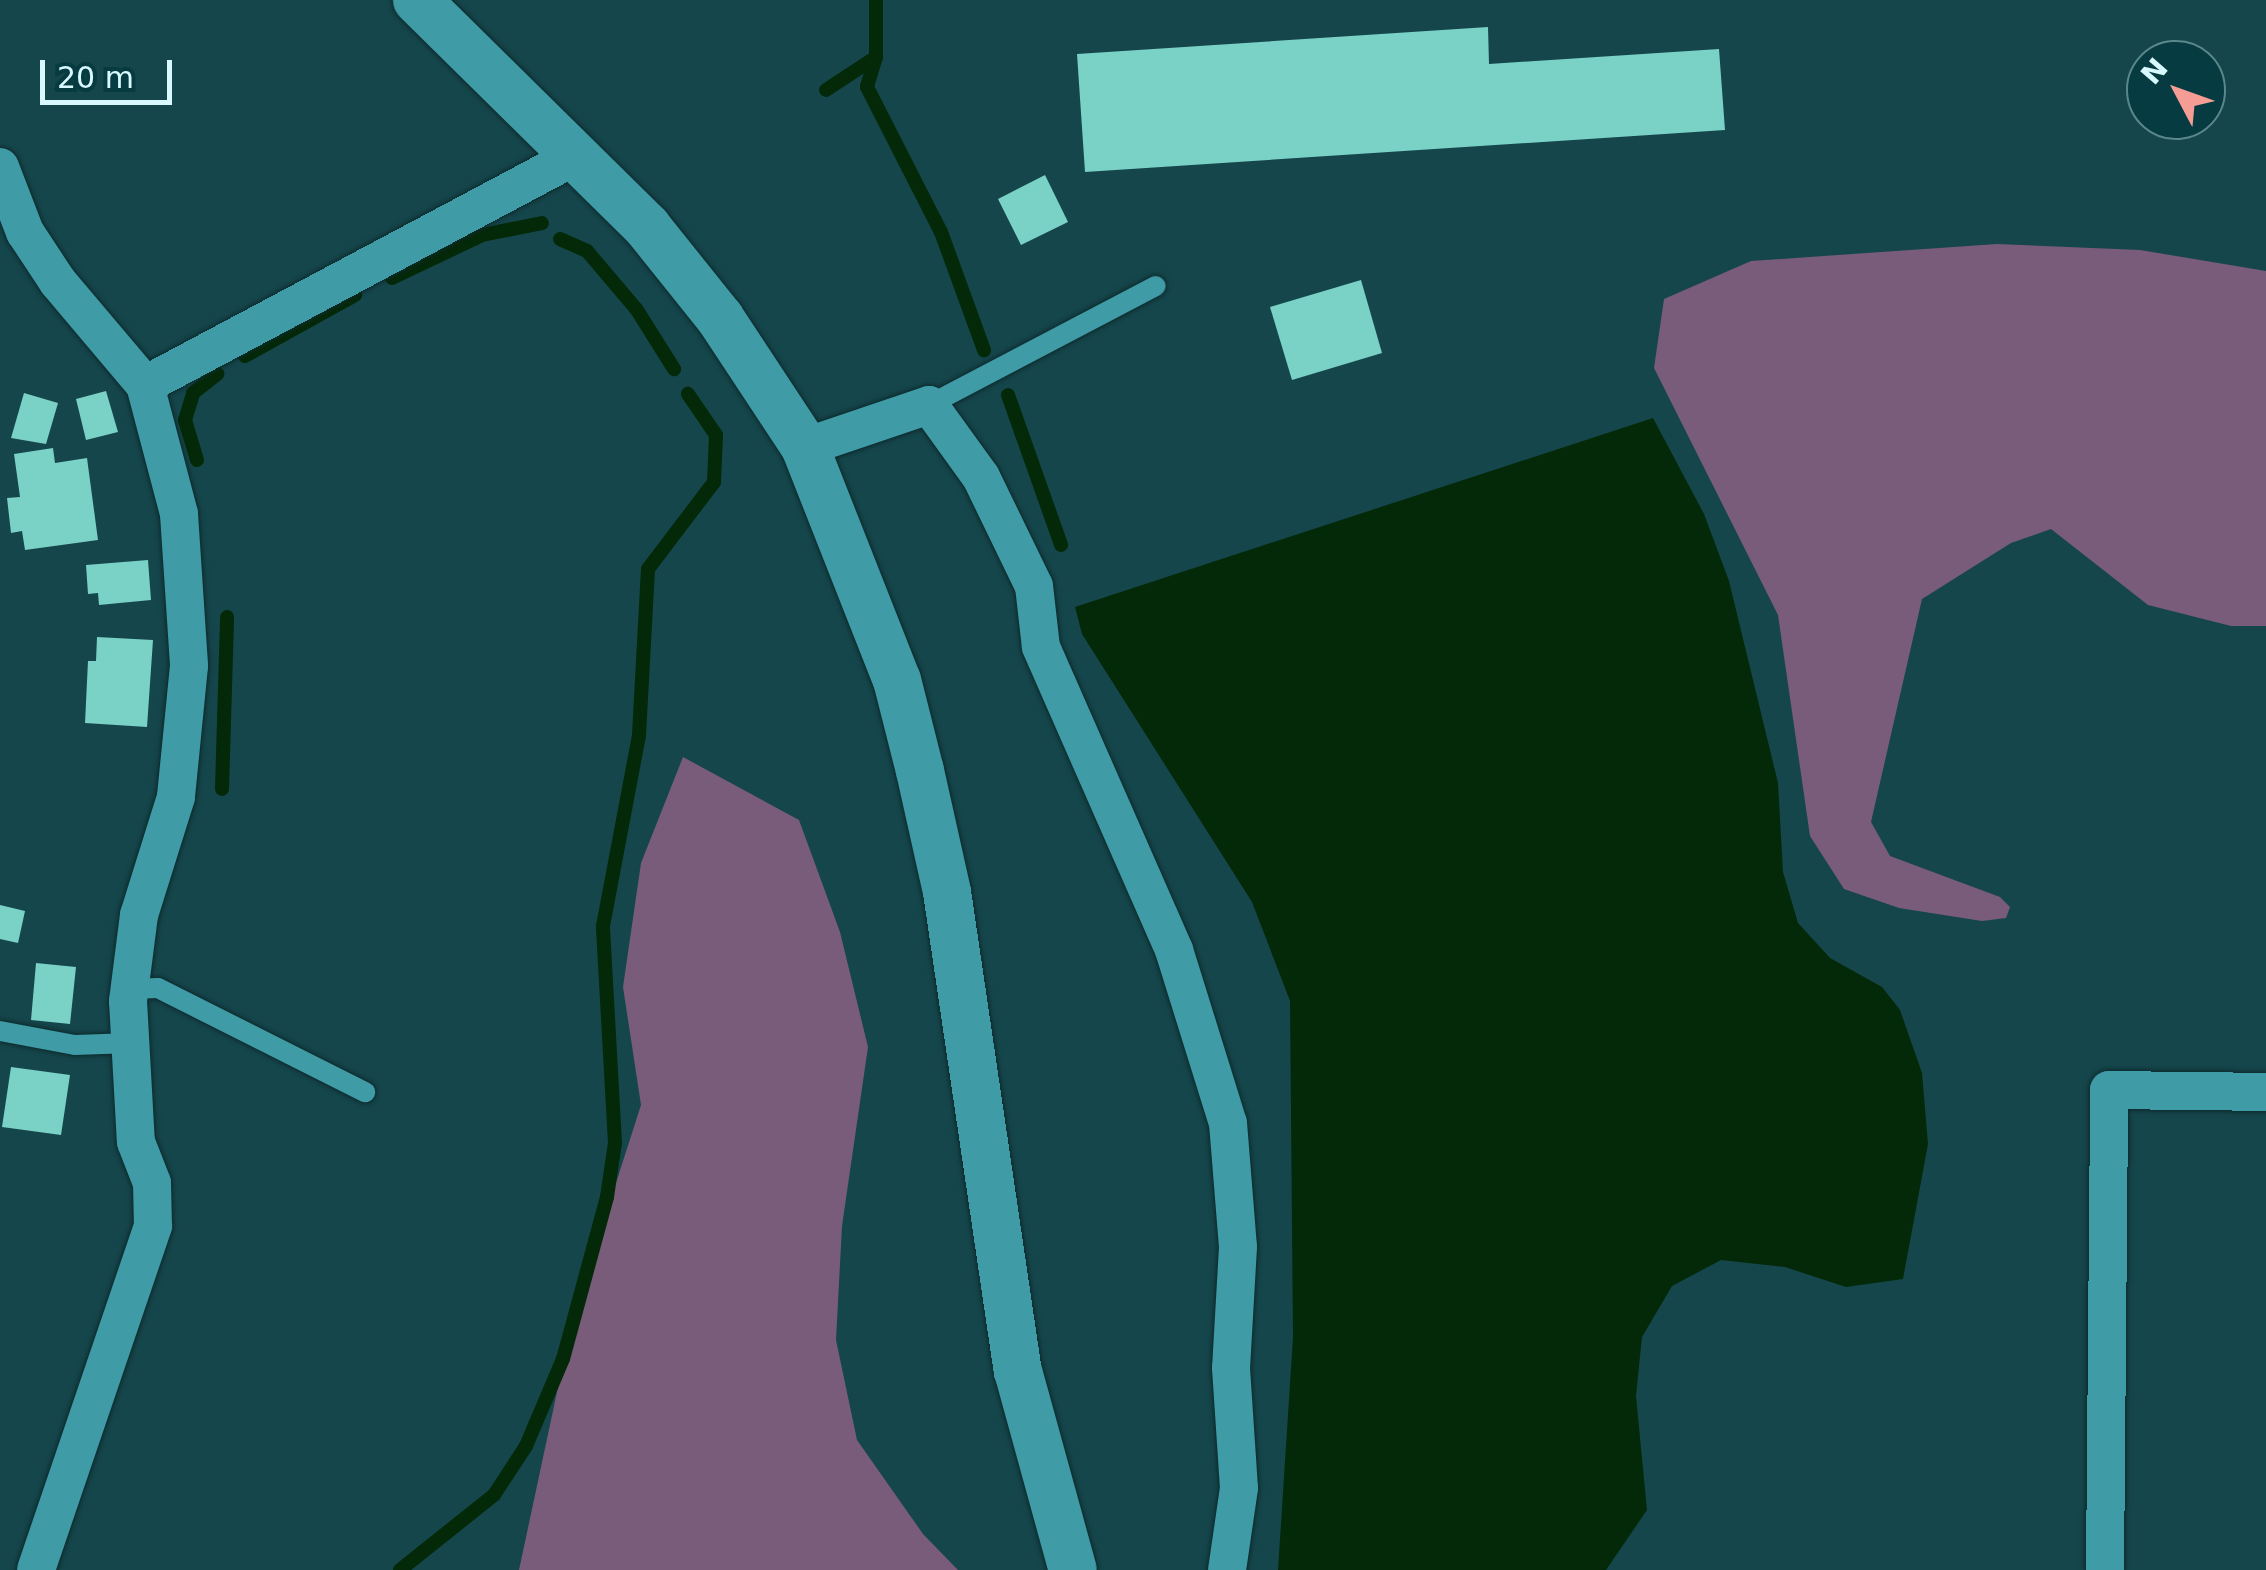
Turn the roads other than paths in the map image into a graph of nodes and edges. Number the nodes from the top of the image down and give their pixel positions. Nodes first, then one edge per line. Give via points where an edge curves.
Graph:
1 (418, 0) edge
2 (578, 155) junction
3 (0, 167) edge
4 (1156, 286) dead end
5 (145, 385) junction
6 (929, 406) junction
7 (804, 447) junction
8 (130, 989) junction
9 (0, 1031) edge
10 (132, 1043) junction
11 (365, 1092) dead end
12 (2266, 1092) edge
13 (36, 1570) edge
14 (1074, 1570) edge
15 (1227, 1570) edge
16 (2105, 1570) edge

1 - 2 street
2 - 5 street
2 - 7 street via 684,270
3 - 5 street via 25,232 47,266
4 - 6 lane
5 - 8 street via 179,514 189,666 176,797 140,916
6 - 7 street
6 - 15 street via 981,477 1034,586 1042,647 1174,950 1228,1123 1238,1247 1232,1368 1239,1488
7 - 14 street via 891,664 920,771 948,892 1018,1371
8 - 10 street
8 - 11 lane via 158,988
9 - 10 lane via 75,1045
10 - 13 street via 136,1142 152,1182 152,1226
12 - 16 street via 2108,1090

